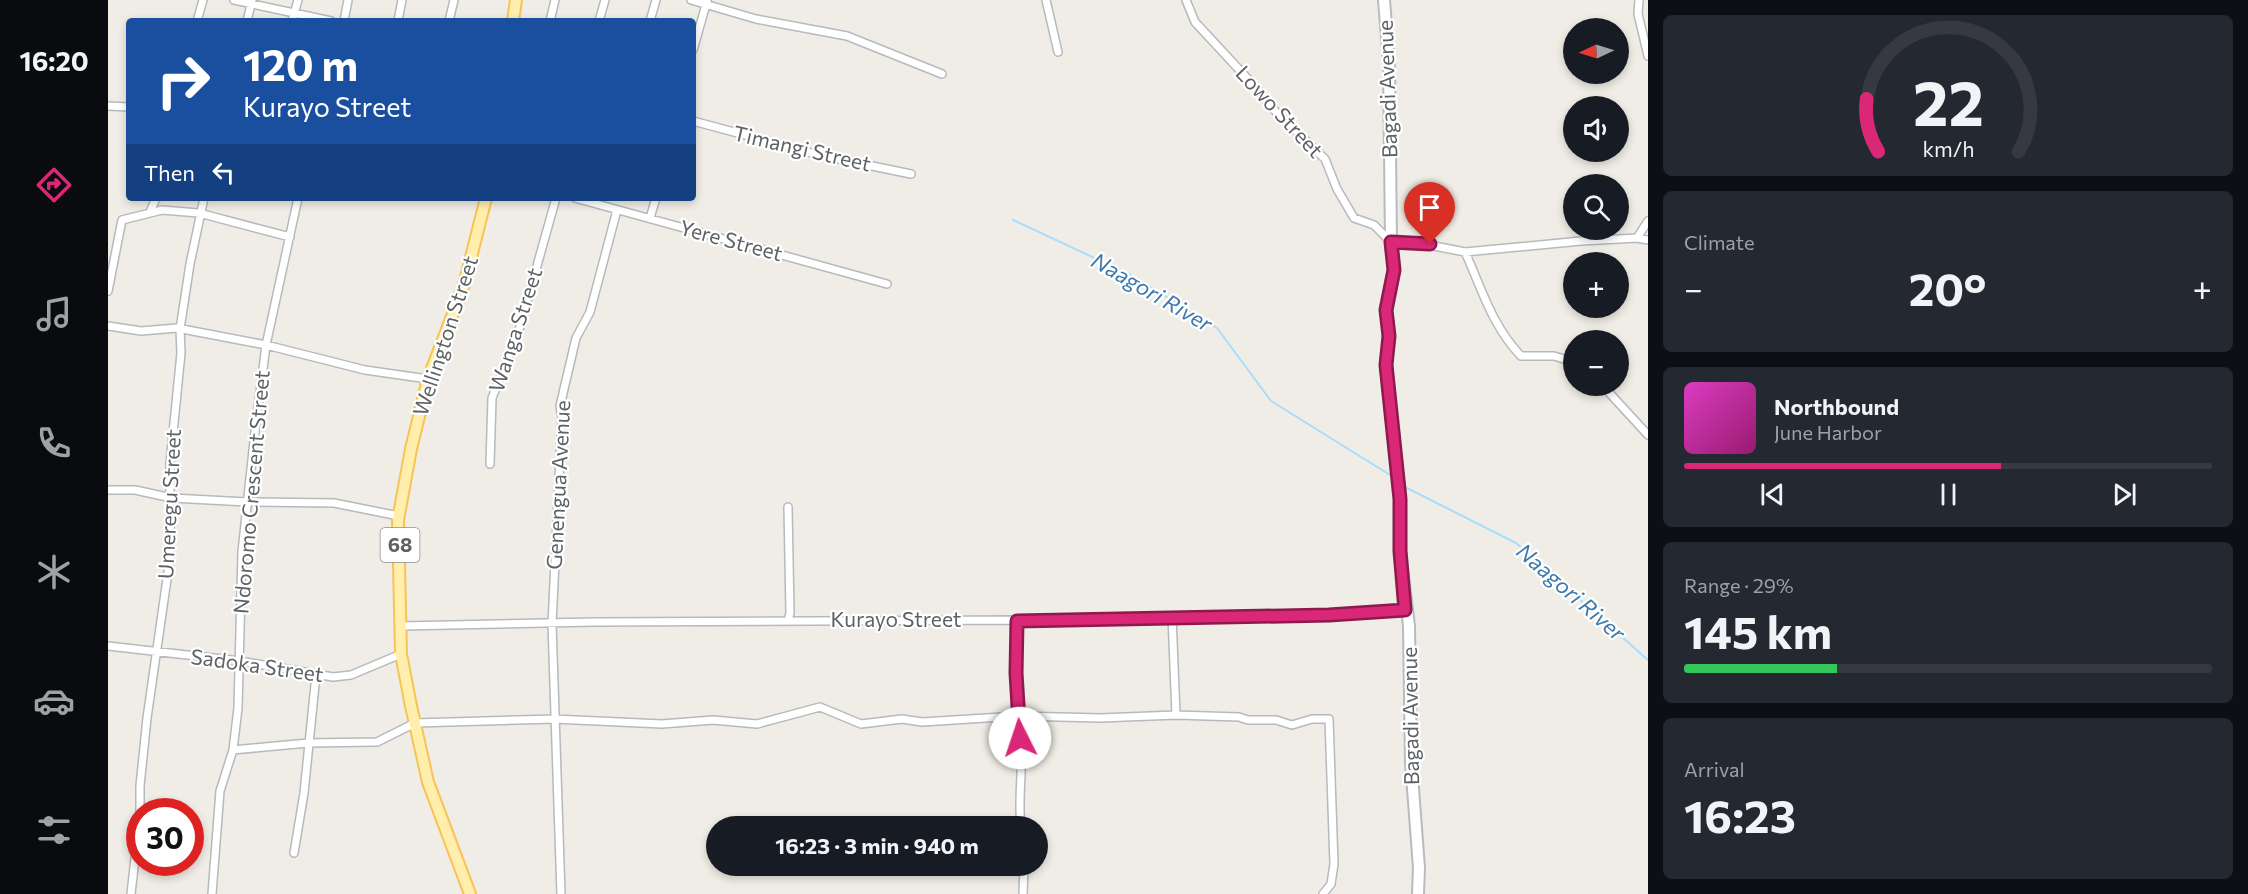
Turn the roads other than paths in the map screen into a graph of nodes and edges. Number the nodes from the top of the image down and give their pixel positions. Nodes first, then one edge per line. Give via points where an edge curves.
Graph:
1 (203, 0) edge
2 (234, 0) edge
3 (298, 0) edge
4 (348, 0) edge
5 (402, 0) edge
6 (454, 0) edge
7 (516, 0) edge
8 (555, 0) edge
9 (605, 0) edge
10 (656, 0) edge
11 (691, 0) edge
12 (1046, 0) edge
13 (1186, 0) edge
14 (1384, 0) edge
15 (1639, 0) edge
16 (251, 2) edge
17 (707, 2) edge
18 (294, 12) junction
19 (199, 18) edge
20 (248, 18) edge
21 (293, 18) edge
22 (319, 18) edge
23 (345, 18) edge
24 (399, 18) edge
25 (450, 18) edge
26 (513, 18) edge
27 (551, 18) edge
28 (600, 18) edge
29 (651, 18) edge
30 (696, 40) edge
31 (1058, 52) dead end
32 (1648, 56) edge
33 (942, 74) dead end
34 (108, 106) edge
35 (126, 107) edge
36 (696, 122) edge
37 (911, 174) dead end
38 (155, 201) edge
39 (203, 201) edge
40 (297, 201) edge
41 (485, 201) edge
42 (555, 201) edge
43 (602, 201) edge
44 (655, 201) edge
45 (617, 210) junction
46 (150, 212) junction
47 (199, 213) junction
48 (650, 218) junction
49 (1648, 221) edge
50 (290, 237) junction
51 (1637, 238) junction
52 (1648, 240) edge
53 (1391, 242) junction
54 (1465, 252) junction
55 (887, 284) dead end
56 (108, 291) edge
57 (108, 326) edge
58 (180, 329) junction
59 (266, 345) junction
60 (1563, 359) edge
61 (428, 379) junction
62 (1612, 396) edge
63 (1648, 435) edge
64 (490, 464) dead end
65 (108, 490) edge
66 (170, 498) junction
67 (247, 502) junction
68 (788, 507) dead end
69 (399, 516) junction
70 (1405, 610) junction
71 (1172, 616) junction
72 (788, 621) junction
73 (1017, 621) junction
74 (552, 624) junction
75 (401, 626) junction
76 (108, 646) edge
77 (158, 653) junction
78 (402, 654) junction
79 (240, 661) junction
80 (316, 675) junction
81 (1176, 715) junction
82 (1018, 716) junction
83 (554, 719) junction
84 (415, 723) junction
85 (308, 743) junction
86 (233, 750) junction
87 (140, 798) edge
88 (1020, 816) edge
89 (294, 853) dead end
90 (133, 876) edge
91 (1024, 876) edge
92 (131, 894) edge
93 (212, 894) edge
94 (470, 894) edge
95 (561, 894) edge
96 (1023, 894) edge
97 (1323, 894) edge
98 (1418, 894) edge

1 - 19 street
2 - 16 street
3 - 18 street
4 - 23 street
5 - 24 street
6 - 25 street
7 - 26 main road
8 - 27 street
9 - 28 street
10 - 29 street
11 - 17 street
12 - 31 street
13 - 53 street, Lowo Street via 1195,22 1274,111 1325,159 1354,218 1374,225
14 - 53 street, Bagadi Avenue via 1389,63
15 - 32 street via 1638,14
16 - 18 street
16 - 20 street
17 - 30 street
17 - 33 street via 756,19 848,36
18 - 21 street
18 - 22 street
34 - 35 street
36 - 37 street, Timangi Street via 819,155
38 - 46 street
39 - 47 street, Umeregu Street
40 - 50 street, Ndoromo Crescent Street
41 - 61 main road, Wellington Street / 68 via 464,285
42 - 64 street, Wanga Street via 519,330 492,398
43 - 45 street, Yere Street
44 - 48 street
45 - 48 street, Yere Street
45 - 74 street, Genengua Avenue via 590,312 576,338 560,405
46 - 47 street
46 - 56 street via 122,220
47 - 50 street
47 - 58 street, Umeregu Street
48 - 55 street, Yere Street
49 - 51 street
50 - 59 street, Ndoromo Crescent Street
51 - 52 street
51 - 54 street
53 - 54 street via 1430,244
53 - 70 street, Bagadi Avenue via 1394,270 1386,310 1386,365 1400,499
54 - 60 street via 1485,304 1507,341 1521,356
57 - 58 street via 141,331
58 - 59 street
58 - 66 street, Umeregu Street
59 - 61 street via 365,370
59 - 67 street, Ndoromo Crescent Street
61 - 69 main road, Wellington Street / 68
62 - 63 street
65 - 66 street via 135,490
66 - 67 street
66 - 77 street, Umeregu Street via 170,558
67 - 69 street via 334,503
67 - 79 street, Ndoromo Crescent Street
68 - 72 street
69 - 75 main road, Wellington Street / 68
70 - 71 street, Kurayo Street
70 - 98 street, Bagadi Avenue via 1409,626
71 - 73 street, Kurayo Street
71 - 81 street
72 - 73 street, Kurayo Street
72 - 74 street, Kurayo Street
73 - 82 street
74 - 75 street, Kurayo Street
74 - 83 street, Genengua Avenue
75 - 78 main road, Wellington Street / 68
76 - 77 street, Sadoka Street
77 - 79 street, Sadoka Street
77 - 87 street, Umeregu Street
78 - 80 street, Sadoka Street via 351,675
78 - 84 main road, Wellington Street / 68
79 - 80 street, Sadoka Street
79 - 86 street, Ndoromo Crescent Street
80 - 85 street
81 - 82 street
81 - 97 street via 1276,720 1292,725 1329,719 1334,864 1331,884
82 - 83 street via 861,724 819,707 757,724
82 - 88 street
83 - 84 street
83 - 95 street, Genengua Avenue
84 - 85 street via 377,742
84 - 94 main road, Wellington Street / 68 via 428,782
85 - 86 street
85 - 89 street
86 - 93 street, Ndoromo Crescent Street via 220,791
90 - 92 street, Umeregu Street
91 - 96 street

